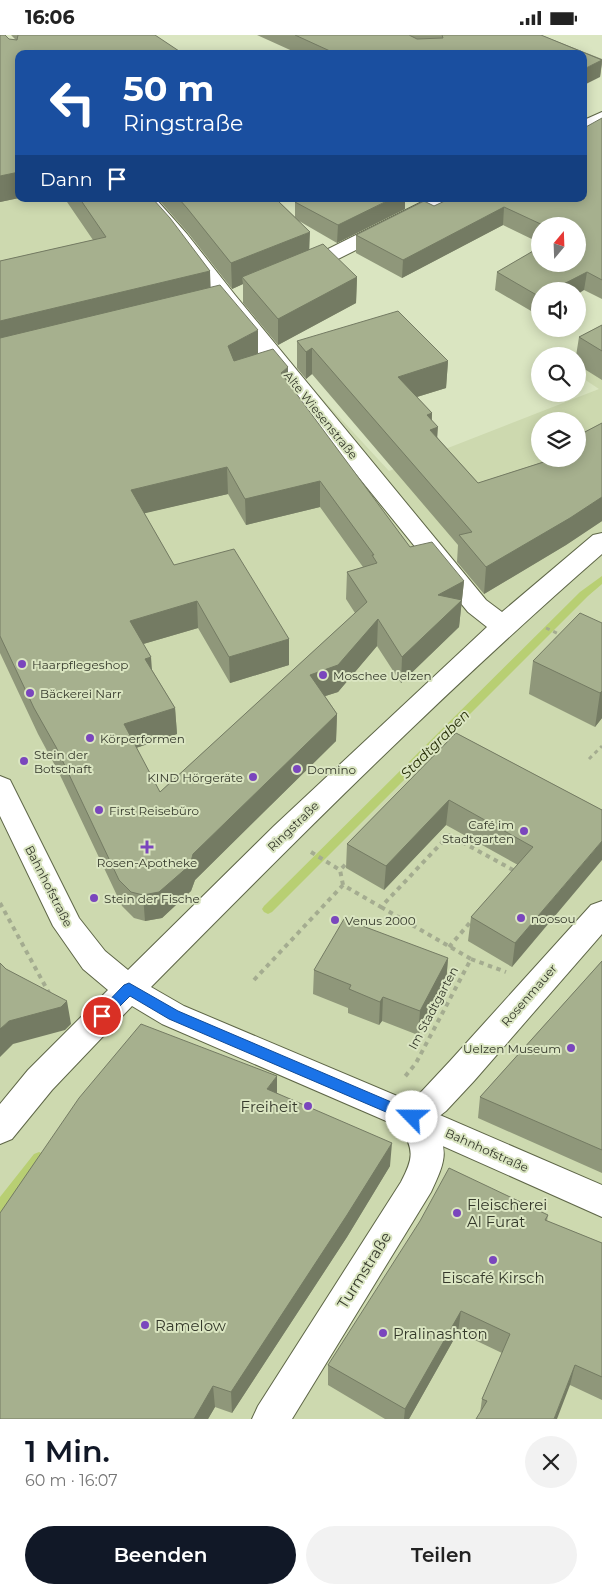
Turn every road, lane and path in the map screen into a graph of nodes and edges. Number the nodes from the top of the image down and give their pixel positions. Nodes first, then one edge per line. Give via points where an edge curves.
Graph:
1 (148, 202) edge
2 (436, 202) edge
3 (280, 279) edge
4 (602, 541) edge
5 (503, 626) junction
6 (554, 632) dead end
7 (570, 639) edge
8 (602, 747) edge
9 (589, 759) dead end
10 (0, 787) edge
11 (312, 852) dead end
12 (354, 856) edge
13 (340, 870) junction
14 (509, 878) edge
15 (342, 885) junction
16 (0, 903) edge
17 (382, 907) junction
18 (479, 913) edge
19 (602, 913) edge
20 (449, 947) junction
21 (254, 980) dead end
22 (129, 989) junction
23 (88, 1030) junction
24 (405, 1102) junction
25 (0, 1129) edge
26 (602, 1201) edge
27 (271, 1419) edge

1 - 5 street, Alte Wiesenstraße via 477,605
2 - 3 street
4 - 5 street, Ringstraße
5 - 22 street, Ringstraße via 284,834
6 - 7 path
8 - 9 path
10 - 22 street, Bahnhofstraße via 68,926 94,960
11 - 13 path
12 - 13 path
13 - 15 path
14 - 17 path via 515,871 449,835
15 - 17 path, Im Stadtgarten
15 - 21 path
16 - 23 path via 43,984 66,1013
17 - 20 path, Im Stadtgarten
18 - 20 path, Im Stadtgarten
19 - 24 street, Rosenmauer via 434,1101
20 - 24 path, Im Stadtgarten via 471,959 416,1063
22 - 23 street, Ringstraße
22 - 24 street, Bahnhofstraße via 173,1015
23 - 25 street, Ringstraße via 40,1080
24 - 26 street, Bahnhofstraße
24 - 27 street, Turmstraße via 429,1146 427,1166

